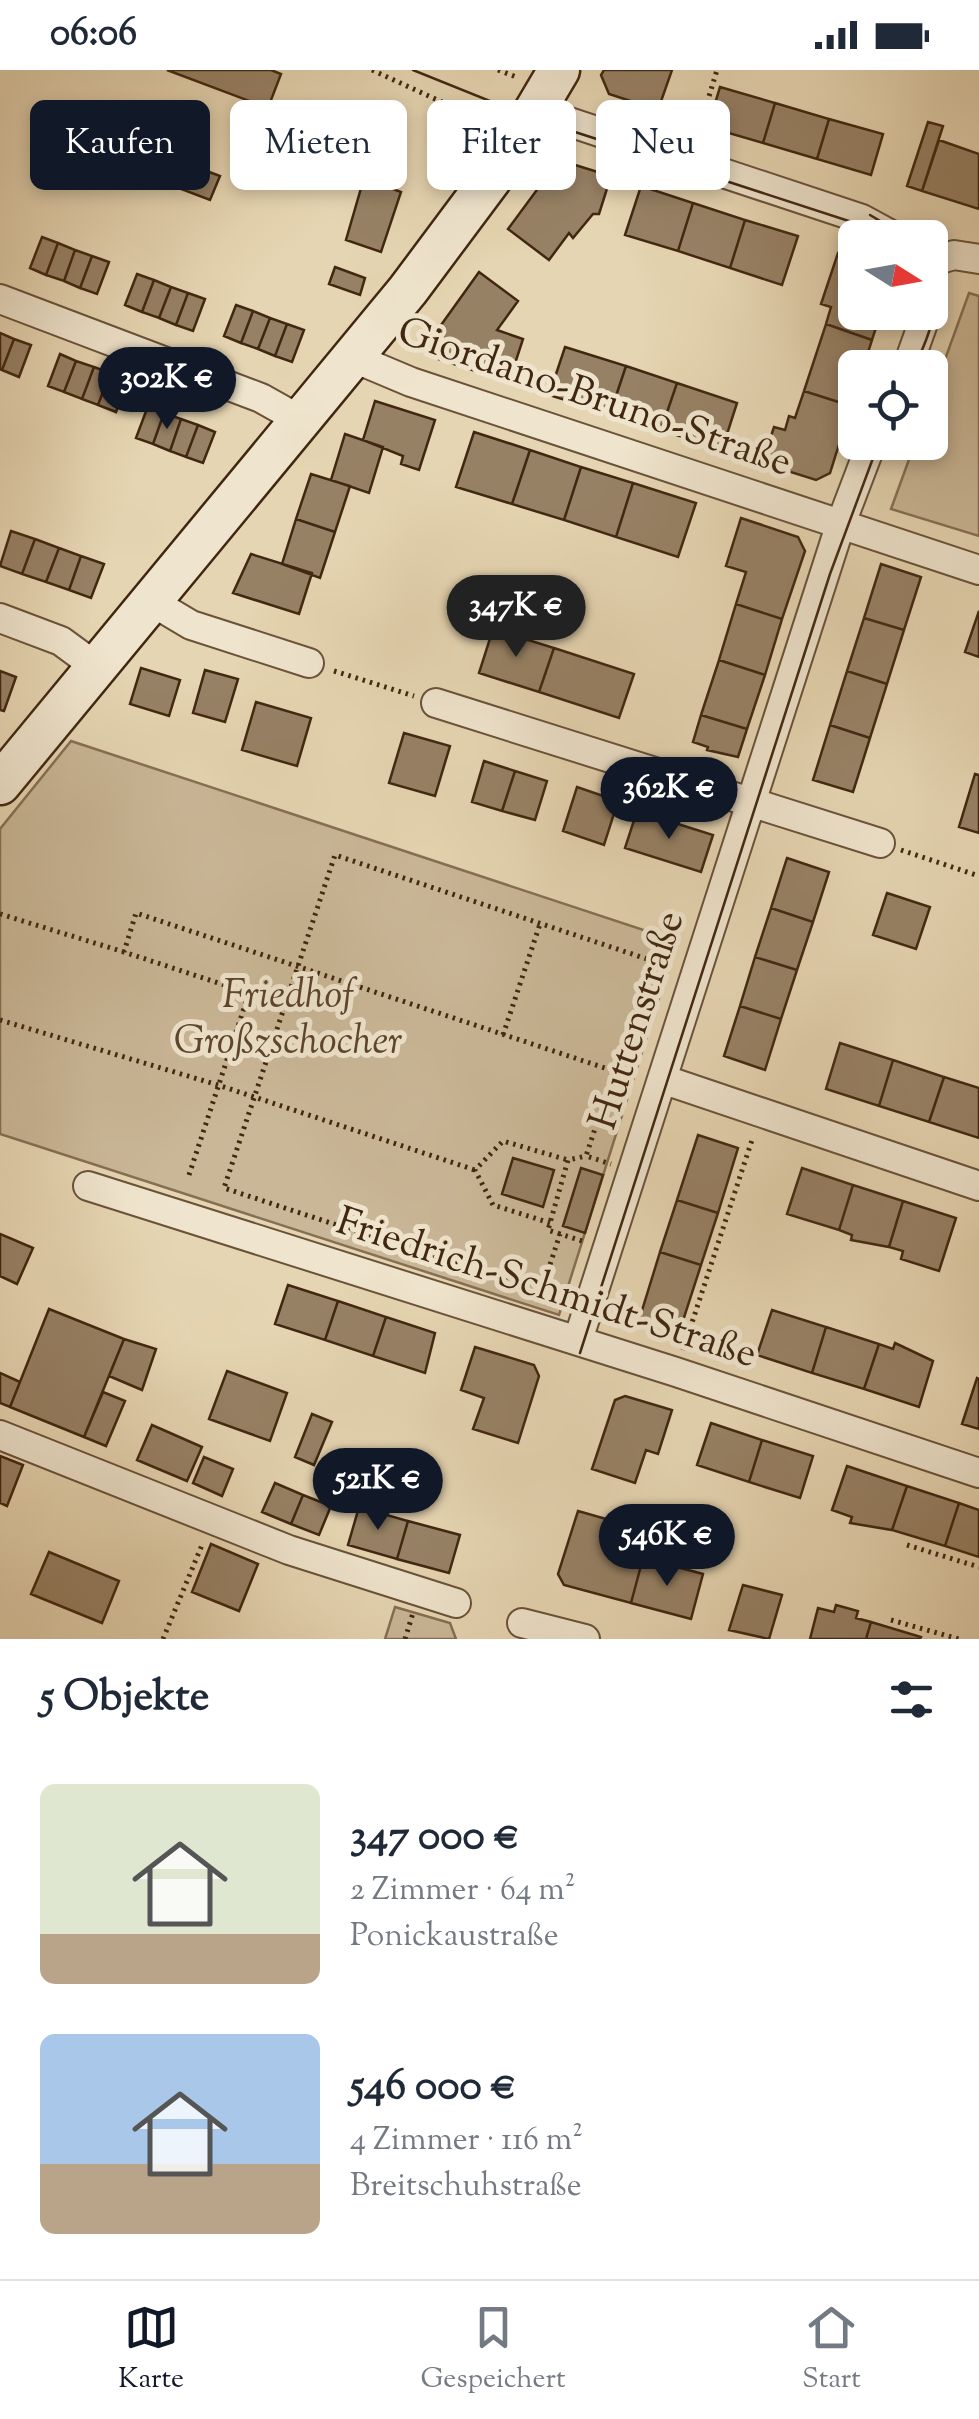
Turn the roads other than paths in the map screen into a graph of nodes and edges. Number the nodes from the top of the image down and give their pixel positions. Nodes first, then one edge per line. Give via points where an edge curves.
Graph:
1 (559, 70) edge
2 (542, 100) edge
3 (576, 136) edge
4 (479, 190) edge
5 (864, 220) edge
6 (948, 257) edge
7 (979, 259) edge
8 (0, 299) edge
9 (354, 358) junction
10 (302, 421) junction
11 (865, 460) edge
12 (840, 526) junction
13 (979, 570) edge
14 (149, 600) junction
15 (0, 618) edge
16 (308, 663) road end
17 (96, 666) junction
18 (436, 703) road end
19 (0, 784) edge
20 (750, 804) junction
21 (880, 843) road end
22 (662, 1079) junction
23 (88, 1186) dead end
24 (979, 1186) edge
25 (578, 1340) junction
26 (0, 1435) edge
27 (979, 1473) edge
28 (456, 1604) dead end
29 (522, 1623) dead end
30 (585, 1639) edge

1 - 2 main road
3 - 5 street via 688,163
4 - 9 main road
6 - 7 street
8 - 10 street via 260,398
9 - 10 main road
9 - 12 street, Giordano-Bruno-Straße
10 - 14 main road
11 - 12 street, Huttenstraße
12 - 13 street, Giordano-Bruno-Straße
12 - 20 street, Huttenstraße
14 - 16 street via 191,624
14 - 17 main road
15 - 17 street via 61,640
17 - 19 main road
18 - 20 street
20 - 21 street
20 - 22 street, Huttenstraße
22 - 24 street
22 - 25 street, Huttenstraße
23 - 25 street, Friedrich-Schmidt-Straße
25 - 27 street, Friedrich-Schmidt-Straße
26 - 28 street via 212,1521
29 - 30 street

